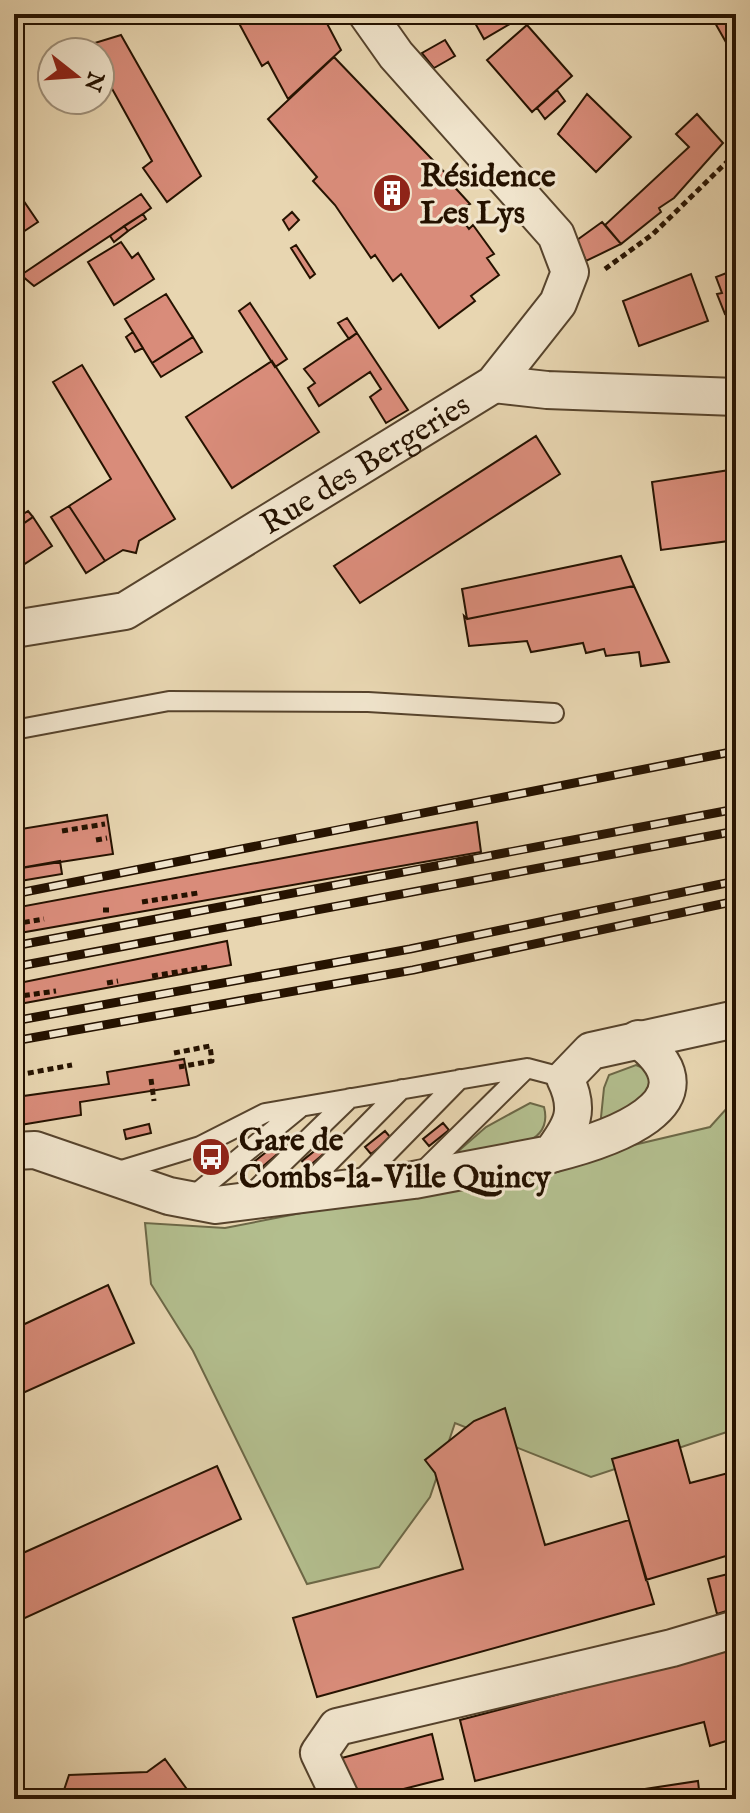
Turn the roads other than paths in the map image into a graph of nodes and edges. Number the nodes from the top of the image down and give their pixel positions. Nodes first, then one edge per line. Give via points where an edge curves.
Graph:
1 (367, 14) edge
2 (494, 384) junction
3 (736, 397) edge
4 (14, 629) edge
5 (554, 713) dead end
6 (14, 730) edge
7 (736, 1019) edge
8 (638, 1039) junction
9 (527, 1068) junction
10 (565, 1078) junction
11 (460, 1079) junction
12 (402, 1089) junction
13 (350, 1098) junction
14 (302, 1106) junction
15 (14, 1151) edge
16 (551, 1154) junction
17 (108, 1174) junction
18 (414, 1180) junction
19 (353, 1188) junction
20 (295, 1197) junction
21 (186, 1201) junction
22 (241, 1204) junction
23 (736, 1629) edge
24 (341, 1799) edge

1 - 2 street via 396,55 556,235 570,272 558,303
2 - 3 street, Rue des Bergeries
2 - 4 street, Rue des Bergeries via 125,611
5 - 6 lane via 368,702 169,701
7 - 8 street
8 - 10 street via 591,1051
8 - 16 street via 656,1053 667,1080 662,1103 640,1123 599,1143
9 - 10 lane
9 - 11 lane
9 - 18 lane
10 - 16 street via 575,1099 573,1114 570,1129
11 - 12 lane
11 - 19 lane
12 - 13 lane
12 - 20 lane
13 - 14 lane
13 - 22 lane
14 - 17 lane via 265,1113 200,1146
14 - 21 lane
15 - 17 street via 35,1150
16 - 18 street
17 - 21 street
18 - 19 street
19 - 20 street
20 - 22 street
21 - 22 street
23 - 24 street via 337,1727 319,1753

